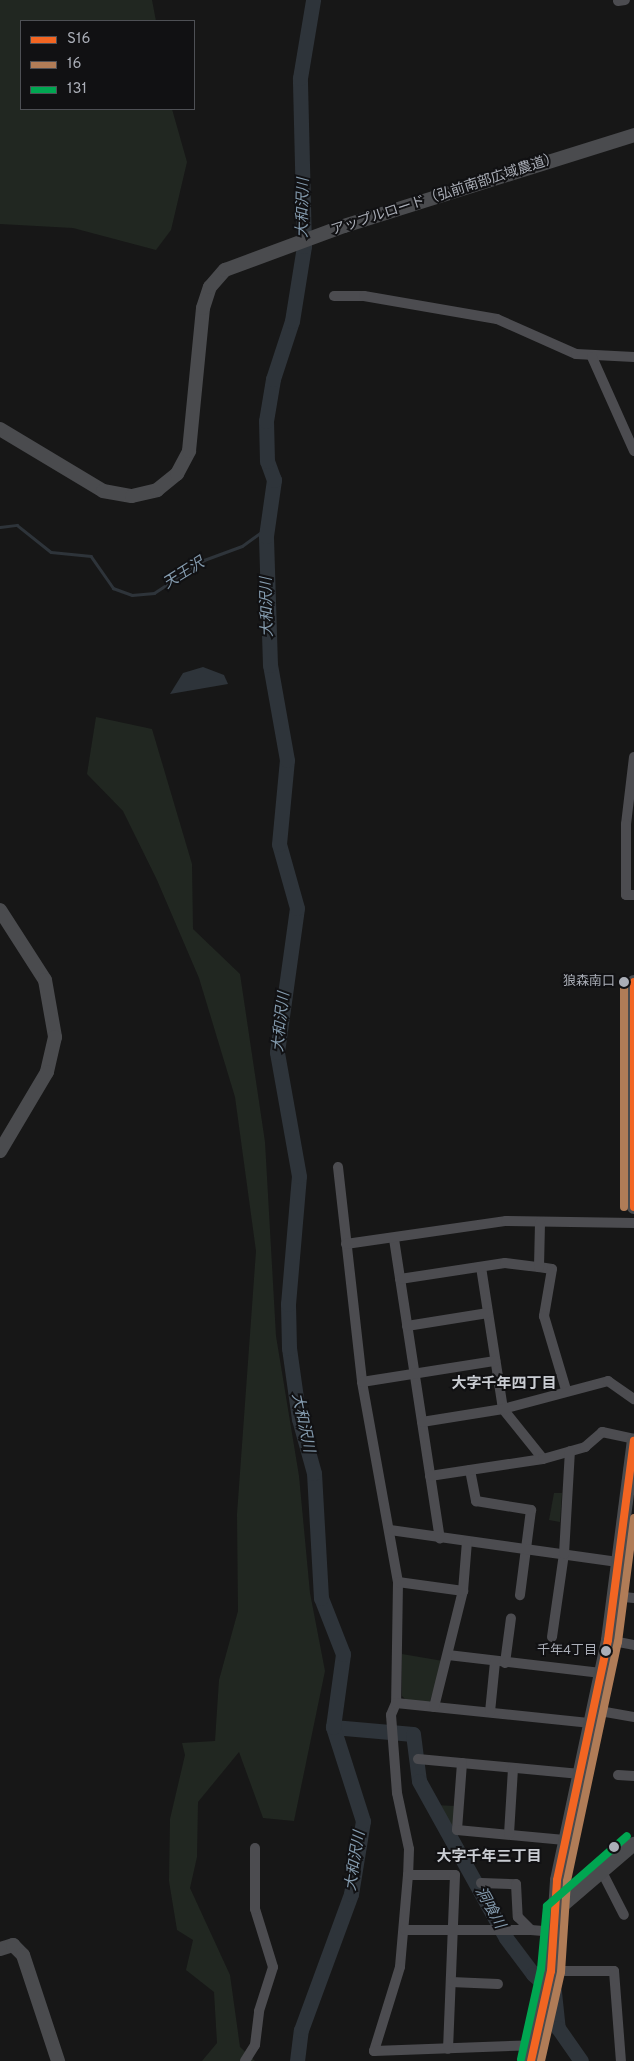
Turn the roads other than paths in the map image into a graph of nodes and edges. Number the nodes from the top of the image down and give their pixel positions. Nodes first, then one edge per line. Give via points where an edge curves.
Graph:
1 (634, 135) edge
2 (334, 296) dead end
3 (592, 357) junction
4 (634, 357) edge
5 (0, 430) edge
6 (633, 448) edge
7 (634, 757) edge
8 (634, 895) edge
9 (0, 910) edge
10 (634, 982) edge
11 (0, 1152) edge
12 (338, 1167) dead end
13 (634, 1207) edge
14 (540, 1222) junction
15 (634, 1223) edge
16 (394, 1239) junction
17 (346, 1244) junction
18 (481, 1267) junction
19 (539, 1267) junction
20 (400, 1279) junction
21 (488, 1313) junction
22 (407, 1326) junction
23 (496, 1361) junction
24 (414, 1374) junction
25 (362, 1382) junction
26 (566, 1390) junction
27 (634, 1399) edge
28 (503, 1409) junction
29 (422, 1422) junction
30 (634, 1445) edge
31 (570, 1451) junction
32 (543, 1459) junction
33 (470, 1470) junction
34 (430, 1476) junction
35 (630, 1498) edge
36 (390, 1530) junction
37 (628, 1532) edge
38 (440, 1538) junction
39 (467, 1541) junction
40 (526, 1549) junction
41 (564, 1554) junction
42 (618, 1562) junction
43 (398, 1582) junction
44 (463, 1591) junction
45 (520, 1596) dead end
46 (614, 1596) junction
47 (634, 1598) edge
48 (510, 1618) dead end
49 (552, 1637) dead end
50 (608, 1640) junction
51 (634, 1645) edge
52 (448, 1655) junction
53 (500, 1662) junction
54 (601, 1673) junction
55 (396, 1703) junction
56 (434, 1707) junction
57 (490, 1712) junction
58 (592, 1717) junction
59 (634, 1717) edge
60 (418, 1759) dead end
61 (462, 1763) junction
62 (513, 1768) junction
63 (580, 1774) junction
64 (618, 1775) dead end
65 (634, 1776) edge
66 (509, 1834) junction
67 (565, 1840) junction
68 (634, 1845) edge
69 (255, 1848) dead end
70 (602, 1872) junction
71 (408, 1875) junction
72 (481, 1883) dead end
73 (556, 1911) junction
74 (624, 1915) dead end
75 (405, 1930) junction
76 (531, 1930) junction
77 (453, 1932) junction
78 (554, 1932) junction
79 (0, 1949) edge
80 (552, 1971) junction
81 (451, 1982) junction
82 (498, 1984) dead end
83 (534, 2045) junction
84 (448, 2049) junction
85 (58, 2061) edge
86 (245, 2061) edge
87 (531, 2061) edge
88 (622, 2061) edge

1 - 5 street, アップルロード（弘前南部広域農道） via 237,263 210,287 201,320 193,438 184,463 167,483 132,496 103,491
2 - 3 street via 364,296 497,319 558,348
3 - 4 street
3 - 6 street
7 - 8 street via 627,796 626,895
9 - 11 street via 46,980 55,1037 47,1072
10 - 13 street
12 - 17 street
14 - 15 street
14 - 16 street via 506,1221
14 - 19 street
16 - 17 street
16 - 20 street
17 - 25 street
18 - 19 street via 505,1263
18 - 20 street
18 - 21 street
19 - 26 street via 552,1269 544,1316
20 - 22 street
21 - 22 street
21 - 23 street
22 - 24 street
23 - 24 street
23 - 28 street
24 - 25 street
24 - 29 street
25 - 36 street
26 - 27 street via 608,1380
26 - 28 street
28 - 29 street
28 - 32 street
29 - 34 street
30 - 31 street via 602,1432
30 - 35 street
31 - 32 street
31 - 41 street
32 - 33 street
33 - 34 street
33 - 40 street via 476,1501 531,1510
34 - 38 street
35 - 37 street
36 - 38 street
36 - 43 street
37 - 42 street
38 - 39 street
39 - 40 street
39 - 44 street
40 - 41 street
40 - 45 street
41 - 42 street
41 - 49 street
42 - 46 street
43 - 44 street
43 - 55 street
44 - 52 street
46 - 47 street
46 - 50 street
48 - 53 street
50 - 51 street
50 - 54 street
52 - 53 street
52 - 56 street
53 - 54 street
53 - 57 street
54 - 58 street
55 - 56 street
55 - 71 street via 391,1715 397,1793 409,1849
56 - 57 street
57 - 58 street
58 - 59 street
58 - 63 street
60 - 61 street
61 - 62 street
61 - 66 street via 457,1830
62 - 63 street
62 - 66 street
63 - 67 street
64 - 65 street
66 - 67 street
67 - 73 street
68 - 70 street
69 - 86 street via 254,1909 273,1966 259,2012 255,2046
70 - 73 street
70 - 74 street
71 - 75 street
71 - 77 street via 455,1875
72 - 76 street via 516,1884 518,1917
73 - 78 street
75 - 77 street
75 - 84 street via 400,1968 374,2051
76 - 77 street
76 - 78 street
77 - 81 street
78 - 80 street
79 - 85 street via 13,1945 23,1955
80 - 83 street
80 - 88 street via 614,1970
81 - 82 street
81 - 84 street
83 - 84 street
83 - 87 street

